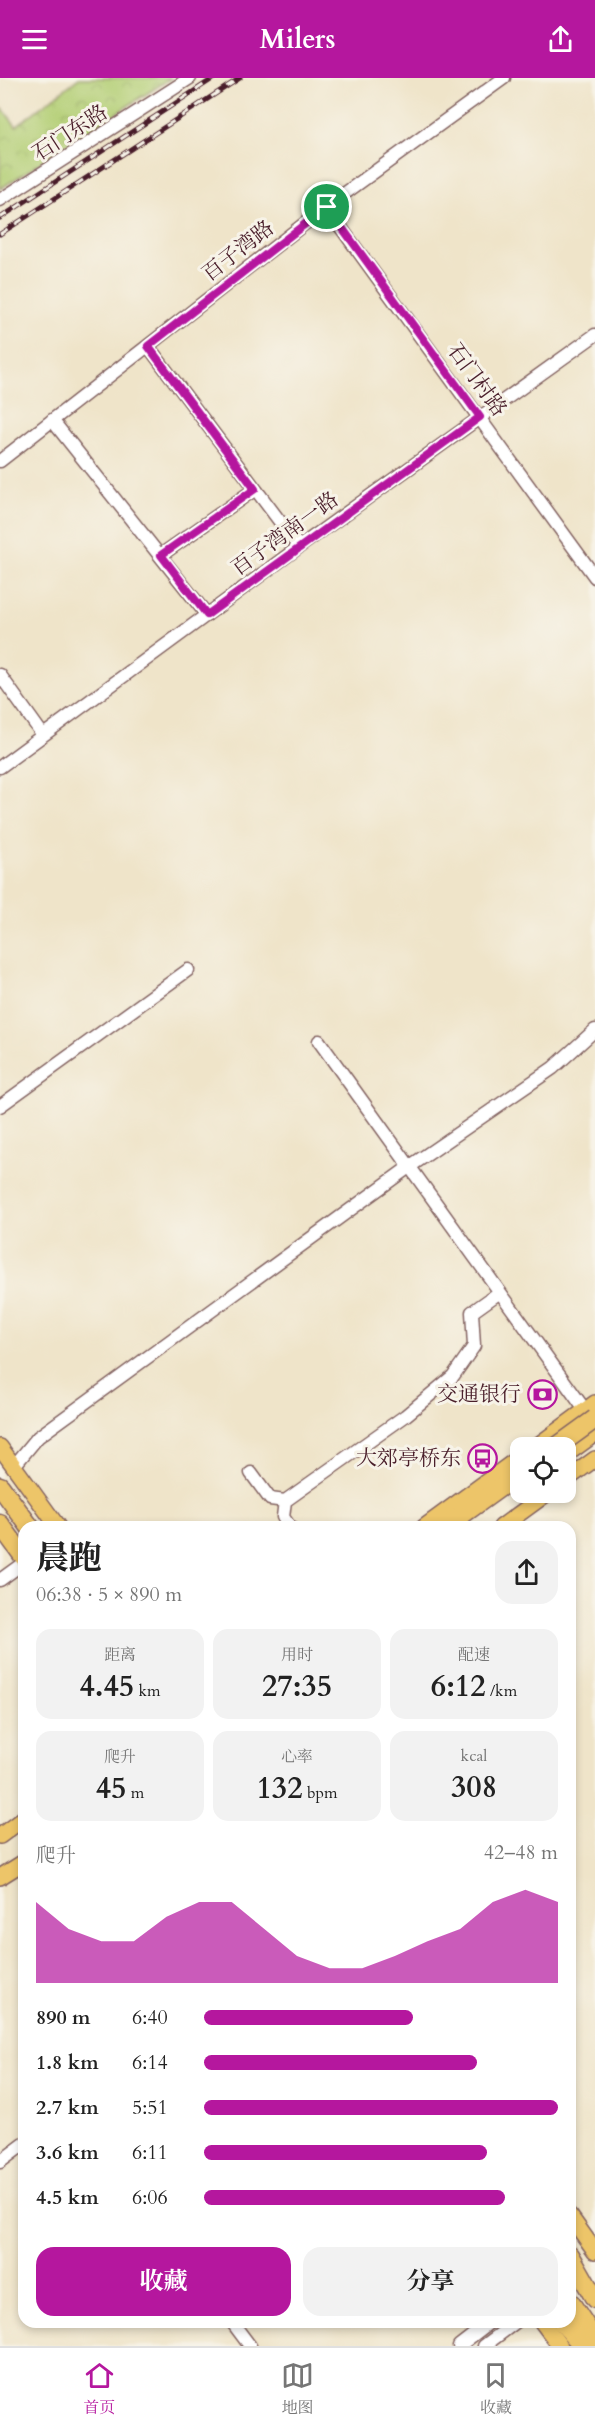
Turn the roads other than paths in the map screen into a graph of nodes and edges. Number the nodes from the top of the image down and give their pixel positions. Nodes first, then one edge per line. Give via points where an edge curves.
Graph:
1 (190, 78) edge
2 (504, 78) edge
3 (0, 200) edge
4 (327, 207) junction
5 (595, 335) edge
6 (148, 346) junction
7 (480, 417) junction
8 (52, 420) junction
9 (0, 461) edge
10 (255, 489) junction
11 (299, 547) junction
12 (161, 555) junction
13 (595, 577) edge
14 (207, 615) junction
15 (0, 675) edge
16 (43, 735) junction
17 (0, 767) edge
18 (188, 970) dead end
19 (595, 1030) edge
20 (319, 1041) dead end
21 (0, 1106) edge
22 (409, 1167) junction
23 (500, 1292) junction
24 (592, 1411) edge
25 (595, 1424) edge
26 (595, 1432) edge
27 (551, 1437) edge
28 (566, 1437) edge
29 (576, 1446) edge
30 (0, 1447) edge
31 (595, 1459) edge
32 (510, 1464) edge
33 (14, 1466) junction
34 (251, 1473) dead end
35 (576, 1473) edge
36 (0, 1476) edge
37 (510, 1480) edge
38 (0, 1486) edge
39 (510, 1493) edge
40 (285, 1501) junction
41 (534, 1503) edge
42 (0, 1513) edge
43 (26, 1521) edge
44 (33, 1521) edge
45 (54, 1521) edge
46 (286, 1521) edge
47 (432, 1521) edge
48 (453, 1521) edge
49 (471, 1521) edge
50 (509, 1521) edge
51 (0, 1524) edge
52 (0, 1535) edge
53 (18, 1538) edge
54 (18, 1555) edge
55 (18, 1557) edge
56 (18, 1567) edge
57 (0, 1580) edge
58 (18, 1822) edge
59 (0, 1836) edge
60 (18, 1866) edge
61 (0, 1877) edge
62 (18, 2149) edge
63 (0, 2162) edge
64 (576, 2224) edge
65 (595, 2251) edge
66 (576, 2266) edge
67 (576, 2277) edge
68 (595, 2301) edge
69 (576, 2311) edge
70 (236, 2328) edge
71 (482, 2328) edge
72 (508, 2328) edge
73 (546, 2328) edge
74 (567, 2328) edge
75 (595, 2340) edge
76 (250, 2346) edge
77 (459, 2346) edge
78 (484, 2346) edge
79 (560, 2346) edge
80 (583, 2346) edge

1 - 3 street, 石门东路
2 - 4 street, 百子湾路
4 - 6 street, 百子湾路
4 - 7 street, 石门村路
5 - 7 street, 百子湾南一路
6 - 8 street, 百子湾路
6 - 10 street
7 - 11 street, 百子湾南一路
7 - 13 street, 石门村路
8 - 9 street, 百子湾路
8 - 12 street
10 - 11 street
10 - 12 street
11 - 14 street, 百子湾南一路
12 - 14 street
14 - 16 street, 百子湾南一路
15 - 16 street
16 - 17 street, 百子湾南一路
18 - 21 street
19 - 22 street via 553,1068
20 - 22 street
22 - 23 street
22 - 33 street via 38,1437
23 - 24 street
23 - 40 street via 472,1312 474,1346 453,1376 405,1416
24 - 25 street
24 - 27 main road
24 - 28 highway, bridge
26 - 29 highway
30 - 33 main road
31 - 35 main road
32 - 47 main road
33 - 45 main road
34 - 40 street via 270,1498
36 - 44 main road
37 - 48 highway
38 - 43 highway
39 - 49 highway
40 - 46 street
41 - 50 main road
42 - 53 main road
51 - 54 highway
52 - 55 street
56 - 57 street
58 - 59 main road
60 - 61 main road
62 - 63 street
64 - 65 main road
66 - 68 highway
67 - 68 highway
69 - 75 highway
70 - 76 street
71 - 77 street
72 - 78 street
73 - 79 main road
74 - 80 highway

